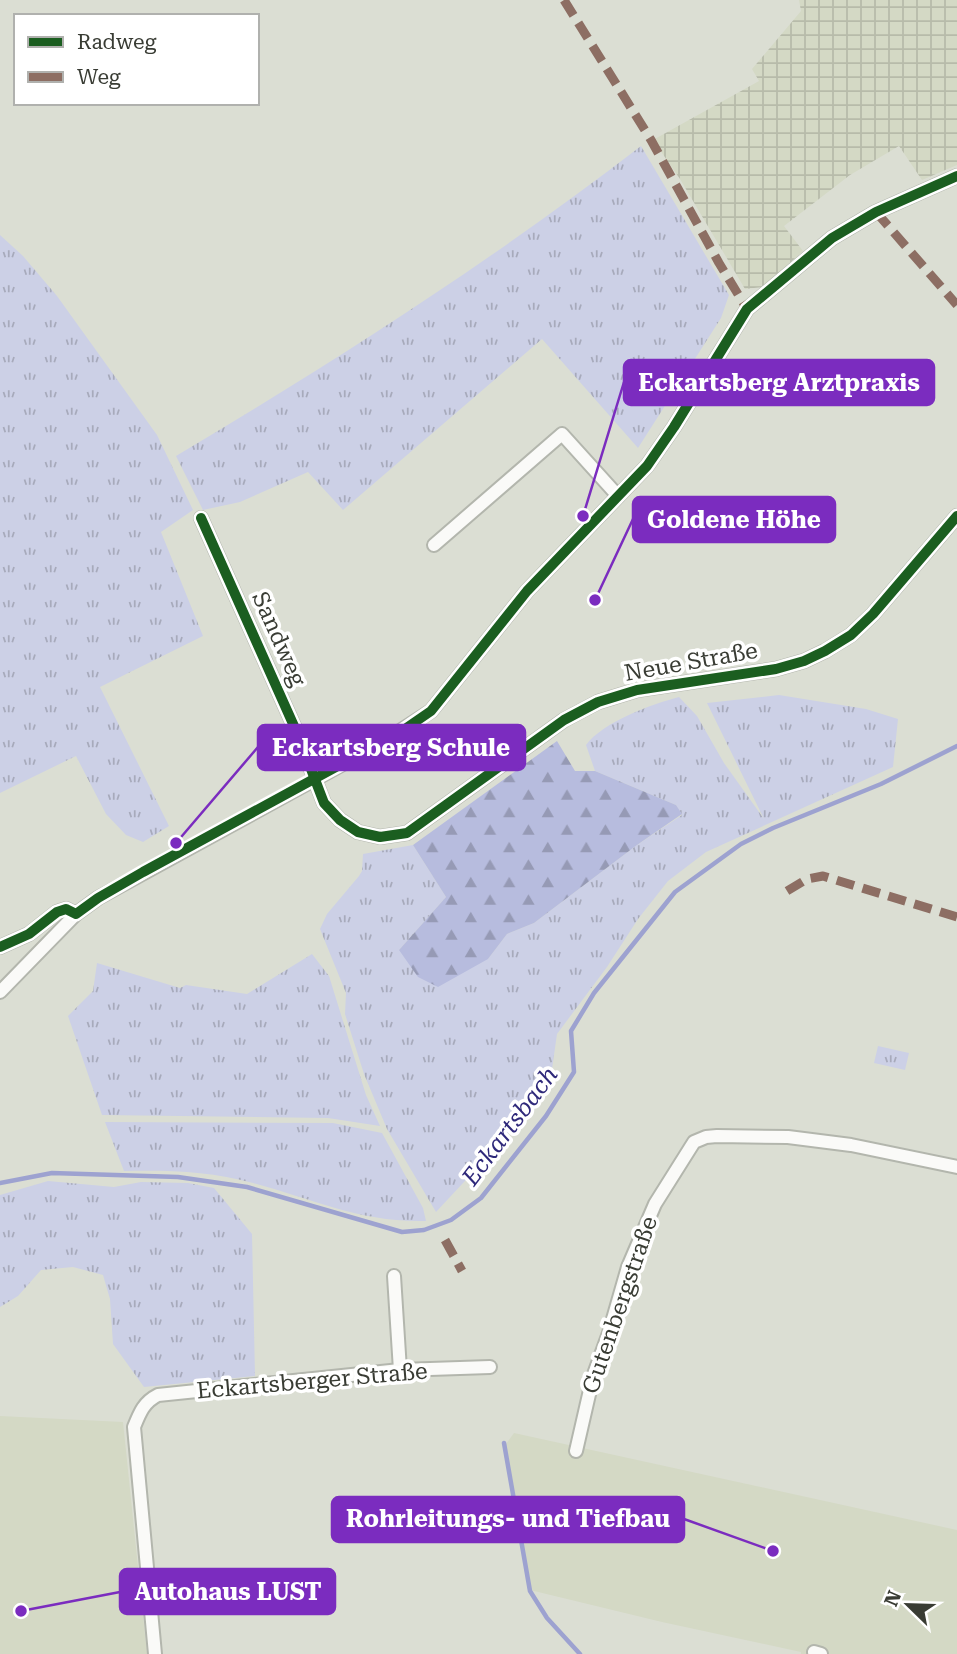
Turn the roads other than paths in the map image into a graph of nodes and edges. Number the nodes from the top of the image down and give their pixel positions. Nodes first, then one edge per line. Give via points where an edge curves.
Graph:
1 (957, 176) edge
2 (618, 496) junction
3 (957, 516) edge
4 (201, 518) dead end
5 (435, 545) dead end
6 (316, 779) junction
7 (76, 914) junction
8 (0, 947) edge
9 (0, 992) edge
10 (957, 1167) edge
11 (394, 1276) dead end
12 (490, 1367) dead end
13 (400, 1370) junction
14 (576, 1451) dead end
15 (155, 1654) edge

1 - 2 street via 876,212 832,238 747,309 674,427 647,466
2 - 5 street via 562,434
2 - 6 street via 527,591 431,710
3 - 6 street, Neue Straße via 873,614 825,651 776,669 636,690 598,702 564,720 407,833 380,837 358,832 324,803
4 - 6 street, Sandweg
6 - 7 street via 109,891
7 - 8 street via 66,909 57,912 29,934
7 - 9 street
10 - 14 street, Gutenbergstraße via 851,1145 788,1138 717,1136 694,1142 655,1204 628,1267 593,1377
11 - 13 street
12 - 13 street, Eckartsberger Straße
13 - 15 street, Eckartsberger Straße via 158,1395 149,1400 134,1427

